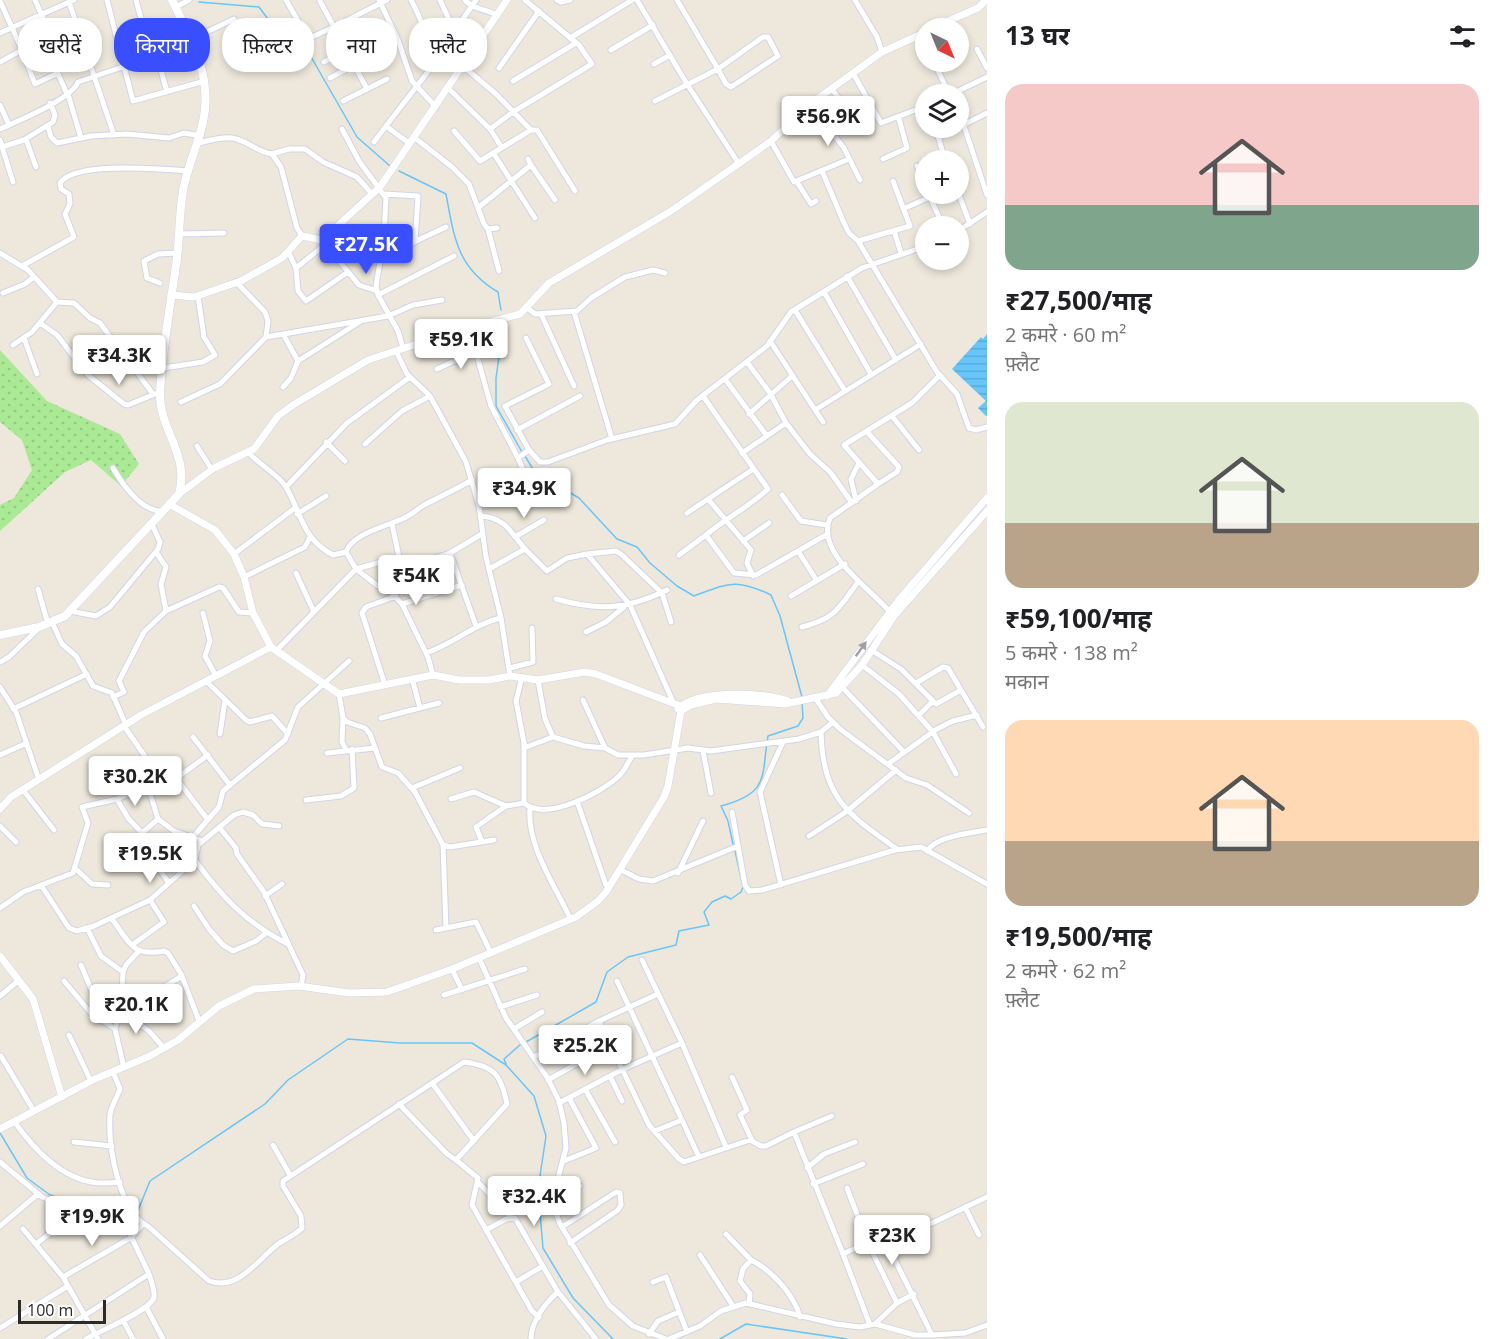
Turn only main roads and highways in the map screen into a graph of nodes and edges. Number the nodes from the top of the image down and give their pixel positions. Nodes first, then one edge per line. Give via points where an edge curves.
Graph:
1 (174, 3) edge
2 (0, 635) edge

1 - 2 main road via 205,81 206,115 183,188 157,393 181,459 179,494 70,611 39,627

